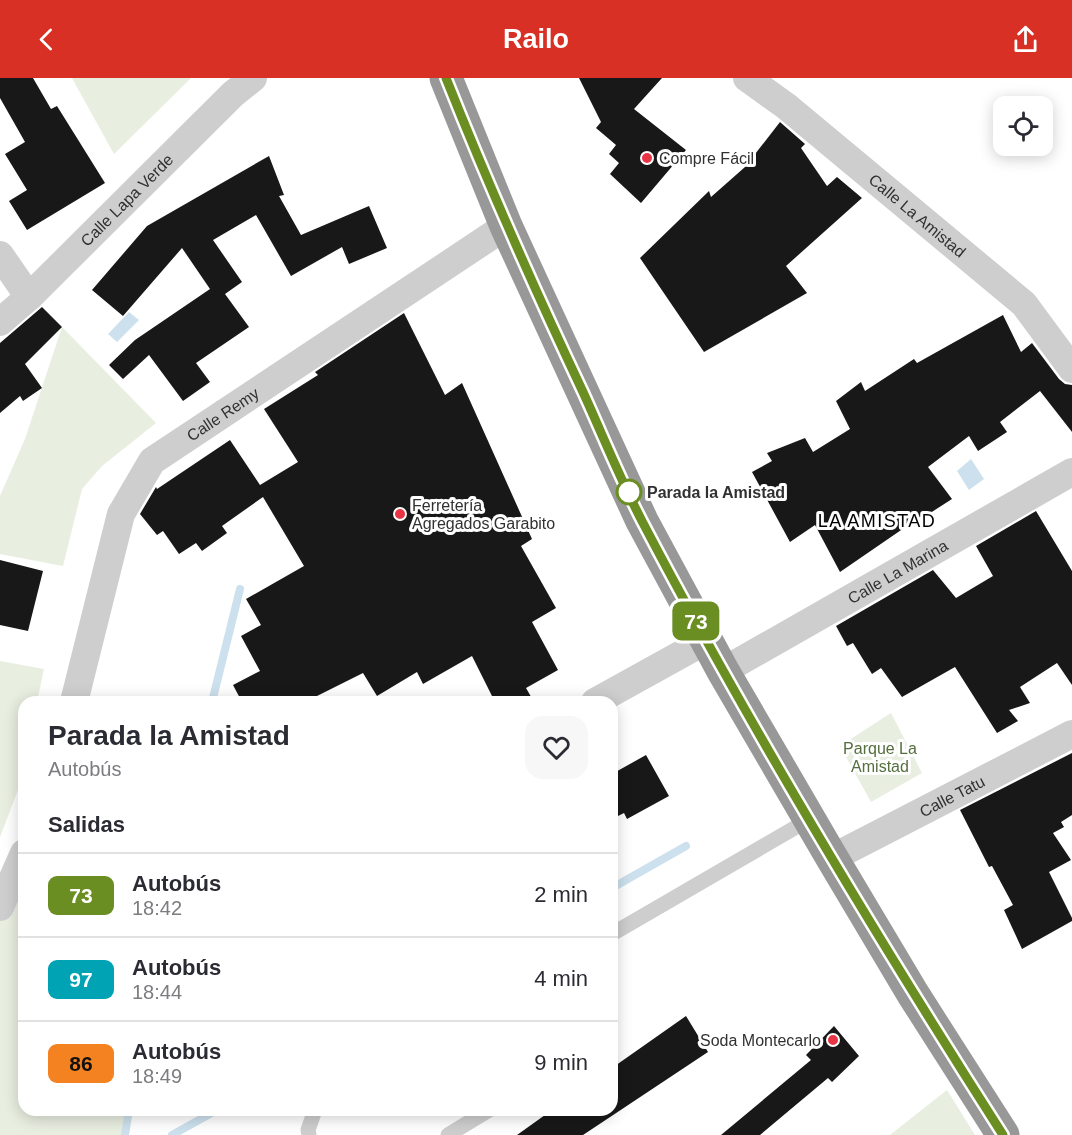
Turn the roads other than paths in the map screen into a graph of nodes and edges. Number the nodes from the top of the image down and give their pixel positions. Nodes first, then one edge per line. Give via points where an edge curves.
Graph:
1 (253, 78) edge
2 (446, 78) edge
3 (747, 78) edge
4 (506, 226) junction
5 (0, 255) edge
6 (29, 297) junction
7 (0, 322) edge
8 (1072, 369) edge
9 (1072, 472) edge
10 (707, 640) junction
11 (723, 671) junction
12 (76, 696) edge
13 (606, 696) edge
14 (1072, 734) edge
15 (810, 819) junction
16 (832, 858) junction
17 (18, 866) edge
18 (0, 907) edge
19 (618, 931) edge
20 (313, 1116) edge
21 (479, 1116) edge
22 (309, 1135) edge
23 (448, 1135) edge
24 (1003, 1135) edge

1 - 6 street, Calle Lapa Verde
2 - 4 highway
3 - 8 street, Calle La Amistad via 1024,304
4 - 10 highway via 642,521
4 - 12 street, Calle Remy via 152,461 121,514
5 - 6 street
6 - 7 street, Calle Lapa Verde
9 - 11 street, Calle La Marina
10 - 11 highway
10 - 13 street
11 - 15 highway
14 - 16 street, Calle Tatu
15 - 16 highway
15 - 19 lane
16 - 24 highway
17 - 18 street
20 - 22 lane
21 - 23 lane

